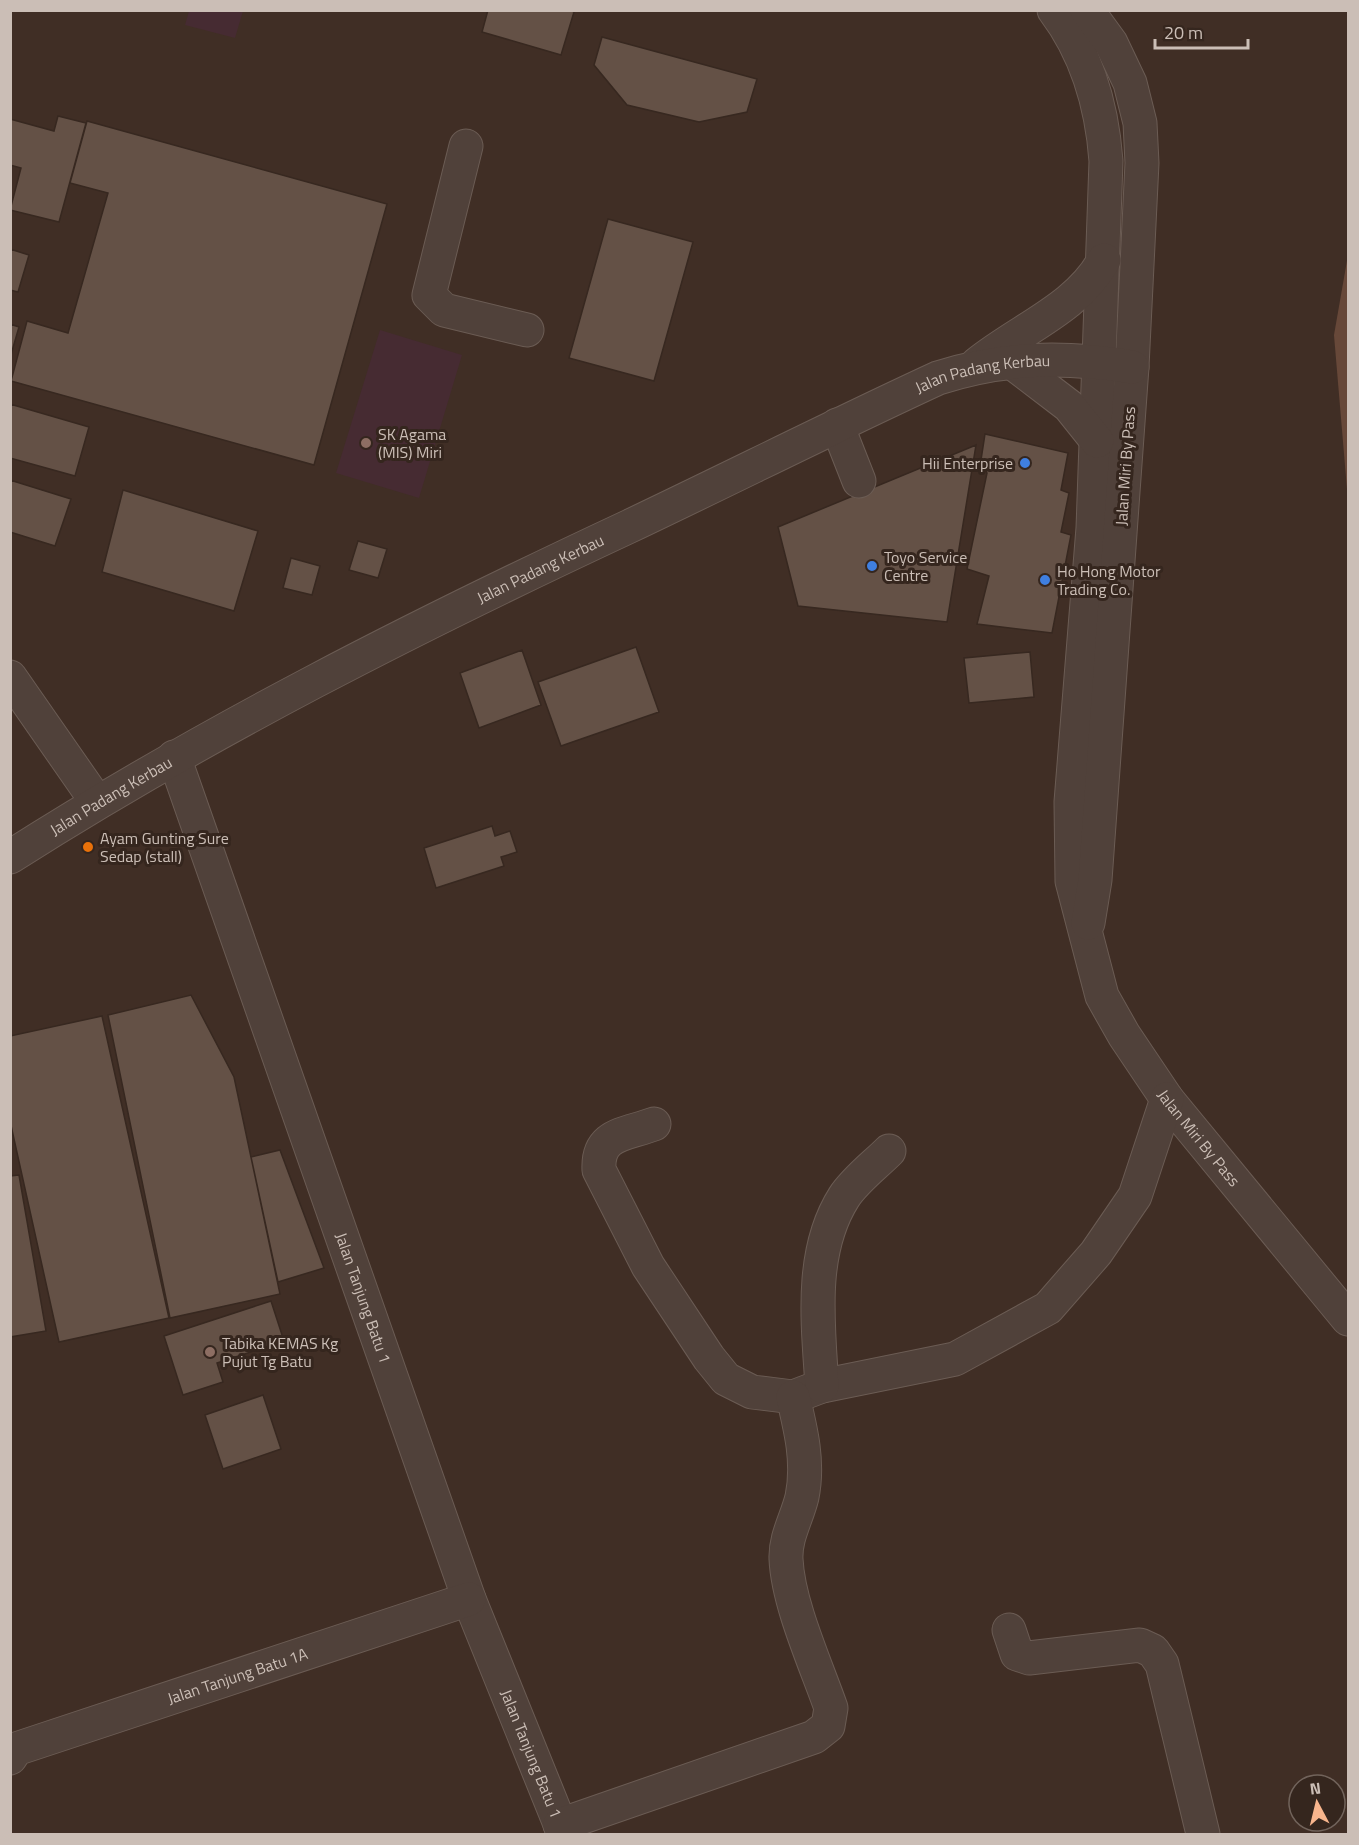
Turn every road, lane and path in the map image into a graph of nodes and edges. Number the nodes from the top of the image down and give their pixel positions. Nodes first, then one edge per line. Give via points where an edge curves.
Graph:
1 (1054, 10) edge
2 (1087, 10) edge
3 (466, 146) dead end
4 (1104, 260) junction
5 (527, 330) dead end
6 (1010, 361) junction
7 (1100, 362) junction
8 (974, 367) junction
9 (1132, 367) junction
10 (837, 425) junction
11 (1097, 441) junction
12 (859, 481) dead end
13 (10, 677) edge
14 (174, 757) junction
15 (97, 802) junction
16 (10, 857) edge
17 (1086, 934) junction
18 (1167, 1099) junction
19 (654, 1124) dead end
20 (889, 1151) dead end
21 (1348, 1319) edge
22 (807, 1391) junction
23 (469, 1599) junction
24 (1009, 1630) dead end
25 (12, 1747) edge
26 (562, 1830) edge
27 (1203, 1834) edge

1 - 4 street, Jalan Miri By Pass via 1085,61 1104,120
2 - 9 street, Jalan Miri By Pass via 1111,43 1140,123 1142,163
3 - 5 street via 429,295 444,310
4 - 7 street, Jalan Miri By Pass
4 - 8 street via 1094,279 1072,300 1002,344
6 - 7 street, Jalan Padang Kerbau via 1047,358
6 - 8 street, Jalan Padang Kerbau
6 - 11 street via 1069,406
7 - 9 street, Jalan Padang Kerbau
7 - 11 street, Jalan Miri By Pass
8 - 10 street, Jalan Padang Kerbau via 938,378
9 - 17 street, Jalan Miri By Pass via 1095,880
10 - 12 street
10 - 14 street, Jalan Padang Kerbau via 522,576
11 - 17 street, Jalan Miri By Pass via 1071,802 1072,881
13 - 15 street
14 - 15 street, Jalan Padang Kerbau
14 - 23 street, Jalan Tanjung Batu 1
15 - 16 street, Jalan Padang Kerbau
17 - 18 street, Jalan Miri By Pass via 1102,996
18 - 21 street, Jalan Miri By Pass
18 - 22 street via 1135,1196 1096,1252 1048,1308 955,1359
19 - 22 street via 606,1141 598,1153 599,1170 648,1266 708,1359 726,1379 752,1392
20 - 22 street via 845,1196 825,1233
22 - 26 street via 806,1463 786,1557 789,1586 831,1708 828,1726 814,1737
23 - 25 street, Jalan Tanjung Batu 1A
23 - 26 street, Jalan Tanjung Batu 1
24 - 27 street via 1017,1654 1029,1658 1140,1645 1153,1651 1162,1664

